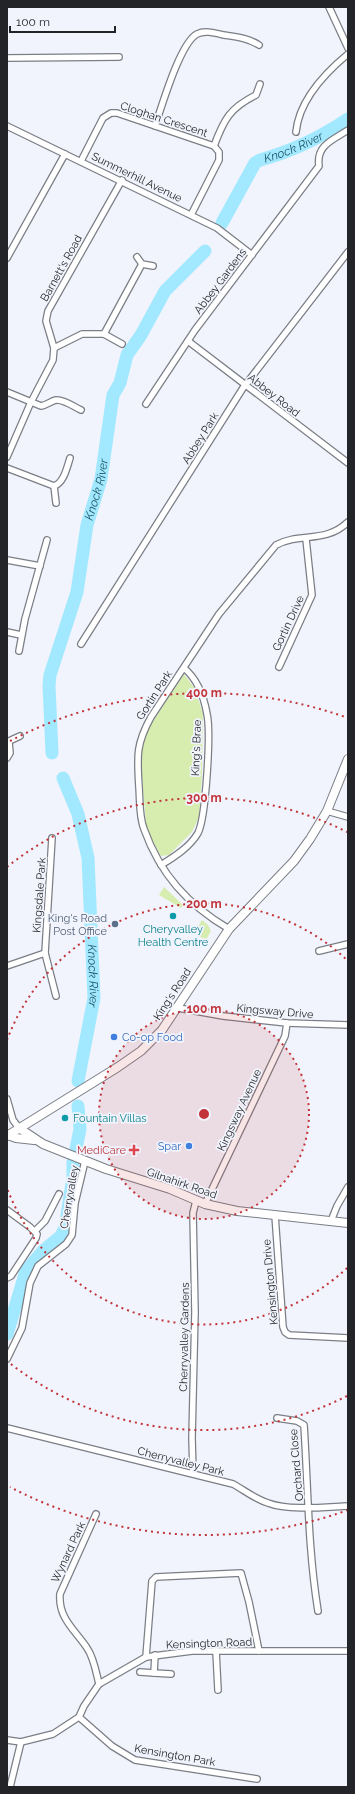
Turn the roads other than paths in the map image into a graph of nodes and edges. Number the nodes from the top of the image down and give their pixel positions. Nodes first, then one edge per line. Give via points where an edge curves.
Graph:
1 (329, 7) edge
2 (259, 45) dead end
3 (348, 48) edge
4 (348, 54) edge
5 (119, 57) dead end
6 (7, 58) edge
7 (260, 84) dead end
8 (7, 126) edge
9 (155, 126) junction
10 (348, 130) edge
11 (296, 132) dead end
12 (214, 146) junction
13 (65, 154) junction
14 (81, 161) junction
15 (122, 180) junction
16 (192, 215) junction
17 (348, 252) edge
18 (252, 255) junction
19 (137, 257) dead end
20 (7, 258) edge
21 (142, 264) junction
22 (153, 266) dead end
23 (104, 334) junction
24 (188, 341) junction
25 (122, 344) dead end
26 (54, 348) junction
27 (245, 386) junction
28 (7, 392) edge
29 (30, 402) junction
30 (146, 404) dead end
31 (81, 410) dead end
32 (7, 457) edge
33 (70, 458) dead end
34 (348, 464) edge
35 (7, 468) edge
36 (54, 486) junction
37 (56, 503) dead end
38 (348, 522) edge
39 (306, 539) junction
40 (47, 540) dead end
41 (7, 560) edge
42 (40, 566) junction
43 (7, 632) edge
44 (22, 635) junction
45 (81, 644) dead end
46 (19, 651) dead end
47 (279, 667) dead end
48 (184, 668) junction
49 (20, 736) dead end
50 (8, 742) edge
51 (7, 758) edge
52 (348, 759) edge
53 (327, 811) junction
54 (348, 817) edge
55 (52, 838) dead end
56 (161, 865) junction
57 (229, 929) junction
58 (348, 944) edge
59 (319, 951) dead end
60 (45, 953) junction
61 (7, 966) edge
62 (56, 996) dead end
63 (178, 1008) junction
64 (287, 1024) junction
65 (348, 1025) edge
66 (7, 1099) edge
67 (19, 1128) junction
68 (8, 1136) edge
69 (35, 1140) junction
70 (85, 1161) junction
71 (348, 1187) edge
72 (59, 1194) dead end
73 (196, 1201) junction
74 (205, 1204) junction
75 (7, 1211) edge
76 (275, 1215) junction
77 (331, 1220) junction
78 (348, 1223) edge
79 (35, 1231) junction
80 (7, 1278) edge
81 (348, 1338) edge
82 (7, 1359) edge
83 (277, 1418) dead end
84 (7, 1428) edge
85 (193, 1473) junction
86 (348, 1506) edge
87 (310, 1507) junction
88 (96, 1514) dead end
89 (318, 1611) dead end
90 (216, 1651) junction
91 (259, 1651) junction
92 (348, 1651) edge
93 (155, 1655) junction
94 (146, 1657) junction
95 (140, 1672) dead end
96 (154, 1673) junction
97 (170, 1674) dead end
98 (99, 1684) junction
99 (218, 1690) dead end
100 (79, 1717) junction
101 (7, 1740) edge
102 (21, 1742) junction
103 (257, 1779) dead end
104 (10, 1787) edge

1 - 3 street
2 - 9 street via 251,40 207,32 198,33 190,39
4 - 11 street via 323,76 297,120
5 - 6 street
7 - 12 street via 256,95 234,108 223,122
8 - 13 street, Summerhill Avenue
9 - 12 street, Cloghan Crescent
9 - 14 street, Cloghan Crescent via 111,113 103,118
10 - 18 street, Abbey Gardens via 321,149 319,166
12 - 16 street, Cloghan Crescent via 219,152 219,160
13 - 14 street, Summerhill Avenue
13 - 20 street
14 - 15 street, Summerhill Avenue
15 - 16 street, Summerhill Avenue
15 - 26 street, Barnett's Road via 48,311 46,320
16 - 18 street, Summerhill Avenue via 217,228
17 - 27 street, Abbey Park
18 - 24 street, Abbey Gardens
19 - 21 street
21 - 22 street
21 - 23 street
23 - 25 street
23 - 26 street via 75,336
24 - 27 street, Abbey Road
24 - 30 street, Abbey Gardens
26 - 29 street via 52,360
27 - 34 street, Abbey Road
27 - 45 street, Abbey Park
28 - 29 street
29 - 31 street via 41,406 61,400
29 - 32 street
33 - 36 street via 62,480
35 - 36 street
36 - 37 street
38 - 39 street, Gortin Park via 327,535
39 - 47 street, Gortin Drive via 312,595
39 - 48 street, Gortin Park via 285,540 276,546 219,614
40 - 42 street
41 - 42 street
42 - 44 street
43 - 44 street
44 - 46 street
48 - 56 street, Gortin Park via 151,716 138,748 144,828
48 - 56 street, King's Brae via 196,683 208,714 204,813 197,834 187,846
49 - 50 street
50 - 51 street via 10,753
52 - 53 street, King's Road
53 - 54 street
53 - 57 street, King's Road via 294,861
55 - 60 street, Kingsdale Park
56 - 57 street, Gortin Park via 168,877 190,901
57 - 63 street, King's Road
58 - 59 street
60 - 61 street
60 - 62 street, Kingsdale Park
63 - 64 street, Kingsway Drive
63 - 67 street, King's Road via 162,1030 141,1050
64 - 65 street, Kingsway Drive
64 - 74 street, Kingsway Avenue via 285,1036
66 - 67 street via 13,1120
67 - 68 street, King's Road
67 - 69 street, Gilnahirk Road
68 - 69 street
69 - 70 street, Gilnahirk Road
70 - 73 street, Gilnahirk Road via 170,1189
70 - 82 street, Cherryvalley via 75,1203 72,1235 66,1244 38,1266 30,1283 22,1328
71 - 77 street
72 - 79 street via 45,1221
73 - 74 street, Gilnahirk Road
73 - 85 street, Cherryvalley Gardens via 193,1213
74 - 76 street, Gilnahirk Road
75 - 79 street
76 - 77 street, Gilnahirk Road
76 - 81 street, Kensington Drive via 285,1332 289,1335
77 - 78 street, Gilnahirk Road
79 - 80 street via 36,1238 11,1276
83 - 87 street, Orchard Close via 298,1421 304,1425
84 - 85 street, Cherryvalley Park
85 - 87 street, Cherryvalley Park via 232,1484 269,1504
86 - 87 street, Cherryvalley Park
87 - 89 street via 310,1553
88 - 98 street, Wynard Park via 60,1594 59,1602 68,1625 88,1648
90 - 91 street, Kensington Road
90 - 93 street, Kensington Road
90 - 99 street
91 - 92 street, Kensington Road
91 - 94 street via 241,1573 156,1577 152,1581
93 - 94 street, Kensington Road
93 - 96 street
94 - 98 street, Kensington Road
95 - 96 street
96 - 97 street
98 - 100 street, Kensington Road
100 - 102 street, Kensington Road via 53,1734
100 - 103 street, Kensington Park via 112,1746 135,1760
101 - 102 street, Kensington Road
102 - 104 street

